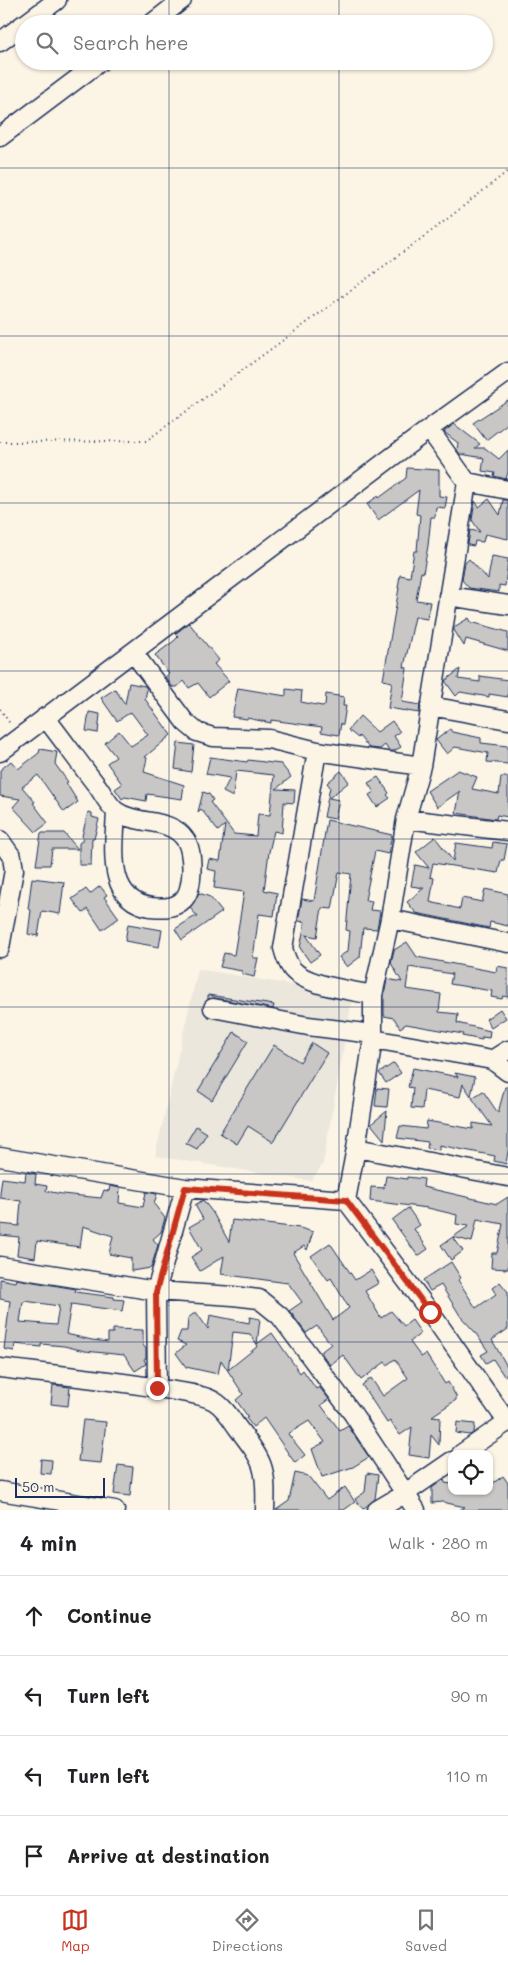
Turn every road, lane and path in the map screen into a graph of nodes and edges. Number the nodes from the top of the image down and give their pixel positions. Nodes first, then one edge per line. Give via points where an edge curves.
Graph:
1 (57, 0) edge
2 (182, 0) edge
3 (36, 15) edge
4 (163, 15) edge
5 (15, 31) edge
6 (0, 42) edge
7 (89, 70) edge
8 (0, 137) edge
9 (508, 171) edge
10 (508, 372) edge
11 (429, 429) junction
12 (0, 442) edge
13 (467, 482) junction
14 (508, 490) edge
15 (448, 596) junction
16 (508, 605) edge
17 (133, 652) junction
18 (430, 706) junction
19 (0, 709) edge
20 (45, 717) junction
21 (508, 720) edge
22 (19, 737) junction
23 (317, 751) junction
24 (0, 752) edge
25 (421, 766) junction
26 (116, 811) junction
27 (406, 819) junction
28 (508, 831) edge
29 (0, 840) edge
30 (390, 919) junction
31 (508, 943) edge
32 (0, 948) edge
33 (373, 994) junction
34 (214, 1008) dead end
35 (373, 1036) junction
36 (508, 1050) edge
37 (492, 1060) junction
38 (508, 1072) edge
39 (356, 1148) junction
40 (0, 1157) edge
41 (508, 1177) edge
42 (185, 1188) junction
43 (346, 1200) junction
44 (0, 1266) edge
45 (156, 1292) junction
46 (0, 1368) edge
47 (157, 1388) junction
48 (507, 1422) edge
49 (468, 1450) edge
50 (448, 1464) edge
51 (0, 1491) edge
52 (404, 1494) junction
53 (115, 1510) edge
54 (265, 1510) edge
55 (377, 1510) edge
56 (416, 1510) edge

1 - 3 street
2 - 4 street
5 - 6 street
7 - 8 street
9 - 12 path via 146,441
10 - 11 street
11 - 13 street
11 - 17 street
13 - 14 street
13 - 15 street
15 - 16 street
15 - 18 street
17 - 20 street
17 - 23 street via 185,722 197,732 213,737 269,739
18 - 21 street
18 - 25 street
19 - 22 path
20 - 22 street
20 - 26 street
22 - 24 street
23 - 25 street
23 - 33 street via 283,948 286,961 307,980
25 - 27 street
26 - 26 street via 113,858 123,891 137,903 161,908 174,906 184,899 191,881 187,840 167,825 142,822
27 - 28 street
27 - 30 street
29 - 32 street via 12,858 14,870
30 - 31 street
30 - 33 street
33 - 35 street
34 - 35 street
35 - 37 street
35 - 39 street
36 - 37 street
37 - 38 street
39 - 41 street
39 - 43 street
40 - 42 street
42 - 43 street
42 - 45 street
43 - 48 street
44 - 45 street
45 - 47 street
45 - 52 street via 245,1297 269,1306 353,1414
46 - 47 street
47 - 54 street via 200,1396 225,1410 257,1452 263,1466
48 - 49 street
50 - 52 street
51 - 53 street
52 - 55 street
52 - 56 street

